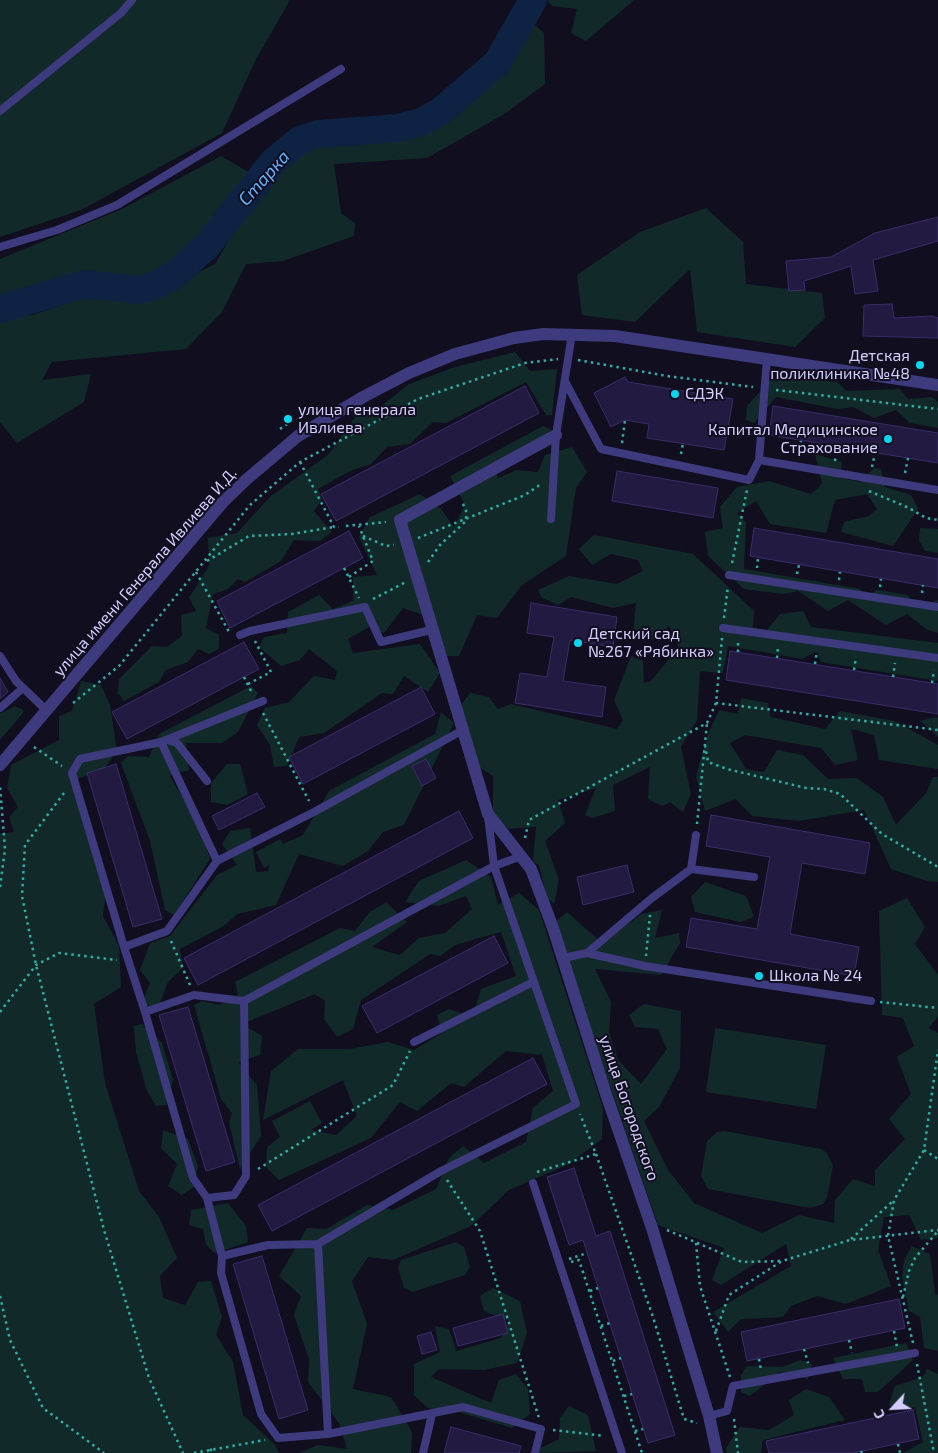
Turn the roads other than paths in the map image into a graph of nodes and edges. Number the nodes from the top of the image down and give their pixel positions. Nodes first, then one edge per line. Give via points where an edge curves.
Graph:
1 (132, 0) edge
2 (341, 69) dead end
3 (0, 111) edge
4 (0, 247) edge
5 (572, 334) junction
6 (767, 358) junction
7 (566, 383) junction
8 (938, 385) edge
9 (556, 435) junction
10 (759, 460) junction
11 (938, 490) edge
12 (551, 519) dead end
13 (729, 575) road end
14 (938, 607) edge
15 (723, 628) road end
16 (431, 630) junction
17 (240, 635) dead end
18 (0, 656) edge
19 (938, 658) edge
20 (22, 688) junction
21 (260, 702) road end
22 (0, 708) edge
23 (46, 710) junction
24 (463, 730) junction
25 (164, 741) junction
26 (0, 765) edge
27 (207, 781) dead end
28 (488, 814) junction
29 (696, 836) road end
30 (522, 856) junction
31 (217, 861) junction
32 (494, 866) junction
33 (691, 870) junction
34 (754, 877) dead end
35 (124, 947) junction
36 (587, 953) junction
37 (563, 958) junction
38 (533, 982) junction
39 (244, 1001) junction
40 (871, 1001) road end
41 (145, 1012) junction
42 (414, 1042) road end
43 (535, 1181) road end
44 (207, 1198) junction
45 (318, 1244) junction
46 (222, 1256) junction
47 (915, 1353) road end
48 (432, 1414) junction
49 (710, 1416) junction
50 (328, 1434) junction
51 (423, 1453) edge
52 (535, 1453) edge
53 (622, 1453) edge
54 (716, 1453) edge

1 - 3 lane
2 - 4 lane via 117,205 57,230
5 - 6 street, улица имени Генерала Ивлиева И.Д. via 615,336
5 - 7 lane
5 - 23 street, улица имени Генерала Ивлиева И.Д. via 514,338 455,354 371,393 298,436 224,502
6 - 8 street, улица имени Генерала Ивлиева И.Д.
6 - 10 lane
7 - 9 lane
7 - 10 lane via 601,449 749,480
9 - 12 lane
9 - 16 street, улица Богородского via 400,520
10 - 11 lane
13 - 14 lane
15 - 19 lane
16 - 17 lane via 381,642 364,607
16 - 24 street, улица Богородского
18 - 20 lane
20 - 22 lane
20 - 23 lane
21 - 25 lane
23 - 26 street, улица имени Генерала Ивлиева И.Д.
24 - 28 street, улица Богородского
24 - 31 lane
25 - 27 lane via 177,743
25 - 31 lane
25 - 35 lane via 80,759 72,773
28 - 30 street, улица Богородского
28 - 32 lane
29 - 33 lane
30 - 32 lane
30 - 37 street, улица Богородского via 531,869
31 - 35 lane via 167,931
32 - 38 lane
32 - 39 lane
33 - 34 lane
33 - 36 lane
35 - 41 lane
36 - 37 lane
36 - 40 lane via 645,966
37 - 49 street, улица Богородского
38 - 42 lane
38 - 45 lane via 576,1104 441,1171
39 - 41 lane via 194,995
39 - 44 lane via 246,1176 234,1195
41 - 44 lane via 193,1178
43 - 53 lane
44 - 46 lane
45 - 46 lane via 268,1245
45 - 50 lane
46 - 50 lane via 221,1273 261,1414 278,1438
47 - 49 lane via 733,1386 727,1411
48 - 50 lane
48 - 51 lane
48 - 52 lane via 463,1407 541,1429
49 - 54 street, улица Богородского

